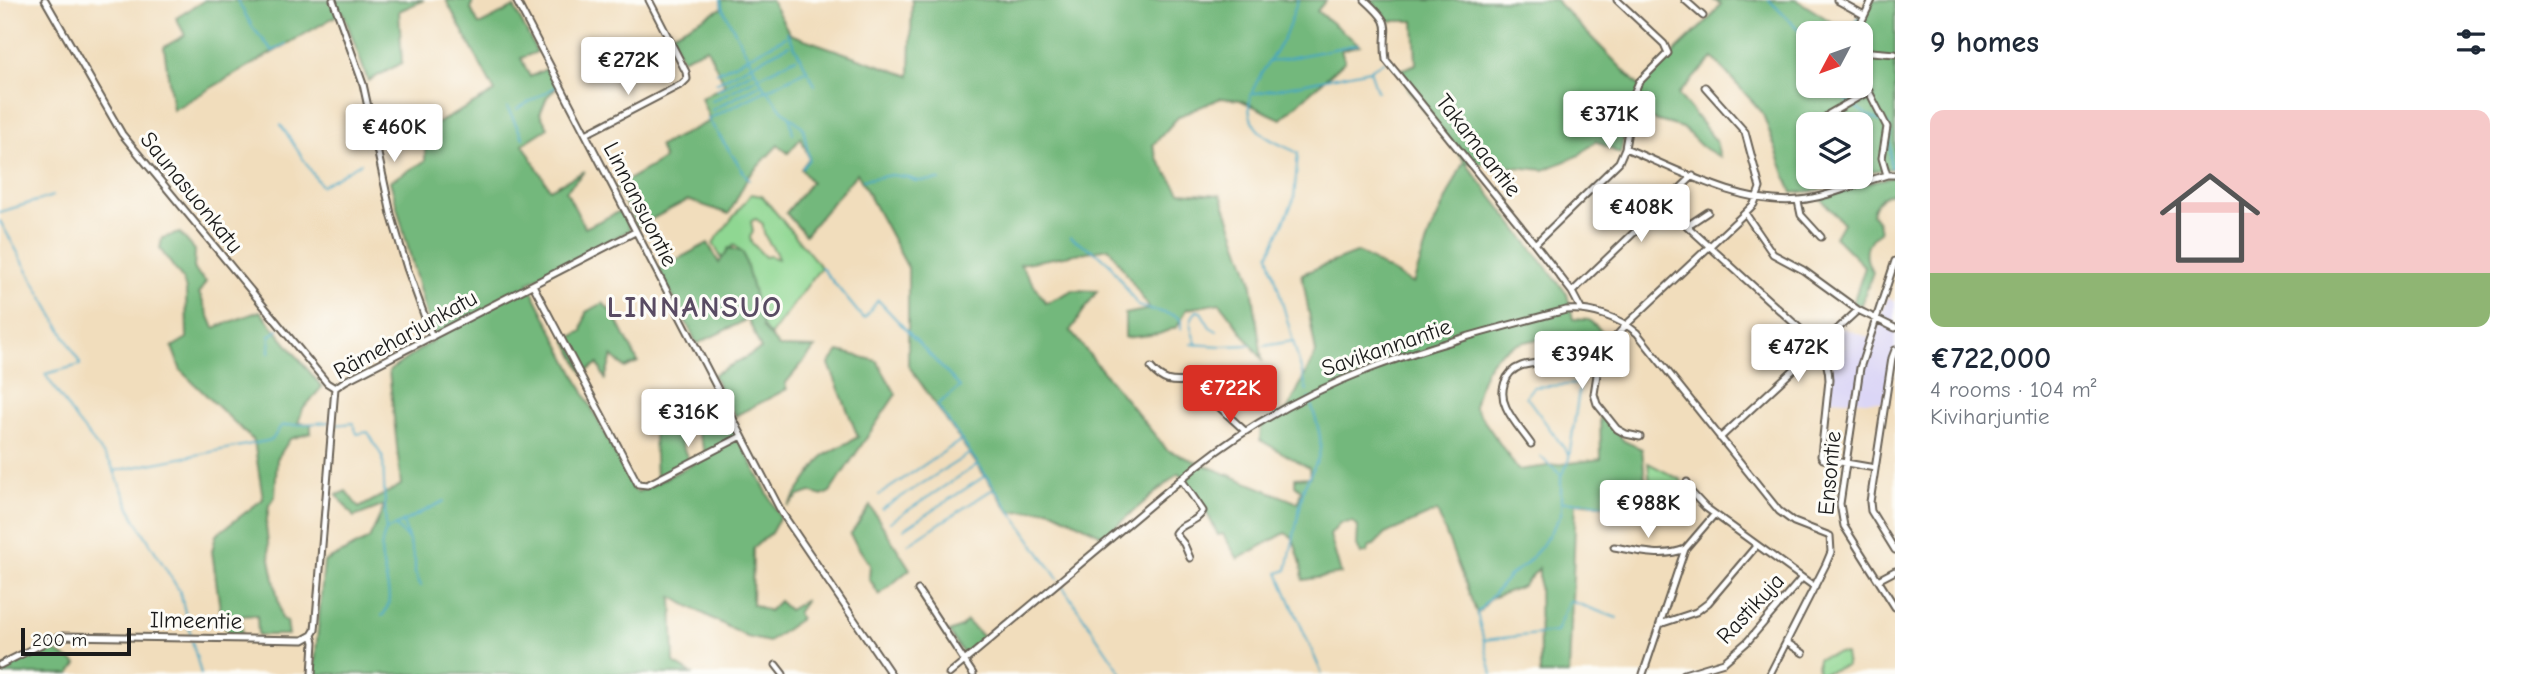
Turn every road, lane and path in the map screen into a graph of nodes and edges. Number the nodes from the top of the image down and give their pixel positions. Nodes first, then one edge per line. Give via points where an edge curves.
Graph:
1 (45, 0) edge
2 (333, 0) edge
3 (516, 0) edge
4 (649, 0) edge
5 (1365, 0) edge
6 (1617, 0) edge
7 (1685, 0) edge
8 (1837, 0) edge
9 (1872, 0) edge
10 (1703, 16) dead end
11 (1864, 16) junction
12 (1862, 21) edge
13 (1873, 52) edge
14 (1895, 54) edge
15 (1705, 87) dead end
16 (1857, 98) edge
17 (1872, 98) edge
18 (1832, 112) edge
19 (586, 134) junction
20 (1625, 148) junction
21 (1887, 175) junction
22 (1895, 175) edge
23 (1693, 176) junction
24 (1757, 198) junction
25 (1798, 201) junction
26 (1708, 212) dead end
27 (1745, 213) junction
28 (635, 232) junction
29 (1821, 237) dead end
30 (1535, 244) junction
31 (1709, 247) junction
32 (1895, 261) edge
33 (533, 285) junction
34 (1572, 292) junction
35 (1581, 309) junction
36 (1858, 310) junction
37 (1876, 318) junction
38 (1627, 324) junction
39 (1895, 328) edge
40 (432, 337) junction
41 (1819, 346) junction
42 (1895, 350) edge
43 (1599, 361) junction
44 (1151, 368) dead end
45 (335, 388) junction
46 (1245, 431) junction
47 (741, 436) junction
48 (1640, 437) dead end
49 (1720, 438) junction
50 (1531, 444) dead end
51 (1846, 463) junction
52 (1875, 468) junction
53 (1181, 479) junction
54 (1688, 482) dead end
55 (1714, 515) junction
56 (1844, 526) junction
57 (1830, 536) junction
58 (1757, 545) junction
59 (1614, 547) dead end
60 (1685, 549) junction
61 (1895, 550) edge
62 (1190, 558) dead end
63 (1895, 571) edge
64 (1802, 578) junction
65 (1878, 580) junction
66 (1815, 587) junction
67 (918, 590) dead end
68 (1895, 607) edge
69 (1660, 624) junction
70 (312, 635) junction
71 (1786, 642) junction
72 (1803, 653) dead end
73 (964, 661) junction
74 (0, 665) edge
75 (776, 665) dead end
76 (312, 674) edge
77 (783, 674) edge
78 (891, 674) edge
79 (949, 674) edge
80 (973, 674) edge
81 (1643, 674) edge
82 (1684, 674) edge
83 (1770, 674) edge

1 - 45 street, Saunasuonkatu via 122,134
2 - 40 street via 363,84 391,214
3 - 19 street, Linnansuontie
4 - 19 street via 687,79
5 - 30 street, Takamaantie via 1387,26 1387,60
6 - 20 street via 1668,53 1639,82
7 - 10 street
8 - 11 street
9 - 11 street
11 - 12 street
13 - 14 street
15 - 24 street via 1745,132 1760,188
16 - 18 street
17 - 21 street via 1887,127 1882,158
19 - 28 street, Linnansuontie
20 - 23 street
20 - 30 street via 1602,181
21 - 22 street
21 - 25 street
23 - 24 street
23 - 34 street
24 - 25 street
24 - 27 street
25 - 29 street via 1801,215
26 - 31 street via 1687,226
27 - 31 street
27 - 36 street via 1773,254
28 - 33 street, Rämeharjunkatu
28 - 47 street, Linnansuontie
30 - 34 street, Takamaantie
31 - 38 street
31 - 41 street
32 - 37 street, Ensontie
33 - 40 street, Rämeharjunkatu
33 - 47 street via 640,486
34 - 35 street, Takamaantie
35 - 38 street, Savikannantie
35 - 46 street, Savikannantie via 1375,366 1301,397
36 - 37 street
36 - 41 street
37 - 39 street
37 - 51 street, Ensontie via 1856,385
38 - 43 street
38 - 49 street, Savikannantie
40 - 45 street, Rämeharjunkatu
41 - 49 street
41 - 51 street via 1829,368 1821,456
42 - 52 street
43 - 48 street via 1597,404 1618,429
43 - 50 street via 1520,366 1511,373 1502,393 1505,406
44 - 46 street via 1167,382 1209,384 1218,406
45 - 70 street, Rämeharjunkatu
46 - 53 street, Savikannantie
47 - 78 street, Linnansuontie via 788,524
49 - 57 street, Savikannantie via 1779,511
51 - 52 street
51 - 56 street, Ensontie via 1840,504
52 - 61 street via 1871,511
53 - 62 street via 1203,511 1175,531
53 - 73 street, Savikannantie
54 - 55 street via 1696,499
55 - 58 street
55 - 60 street
56 - 57 street, Ensontie
56 - 65 street
57 - 66 street, Ensontie via 1829,559
58 - 64 street
58 - 69 street via 1708,603
59 - 60 street via 1642,553
60 - 69 street
63 - 65 street
64 - 66 street
64 - 82 street, Rastikuja via 1724,662
65 - 68 street
66 - 71 street, Ensontie
67 - 73 street
69 - 81 street
70 - 74 street, Ilmeentie via 303,640 62,636
70 - 76 street, Rämeharjunkatu
71 - 72 street
71 - 83 street, Ensontie
73 - 79 street, Savikannantie
73 - 80 street
75 - 77 street

